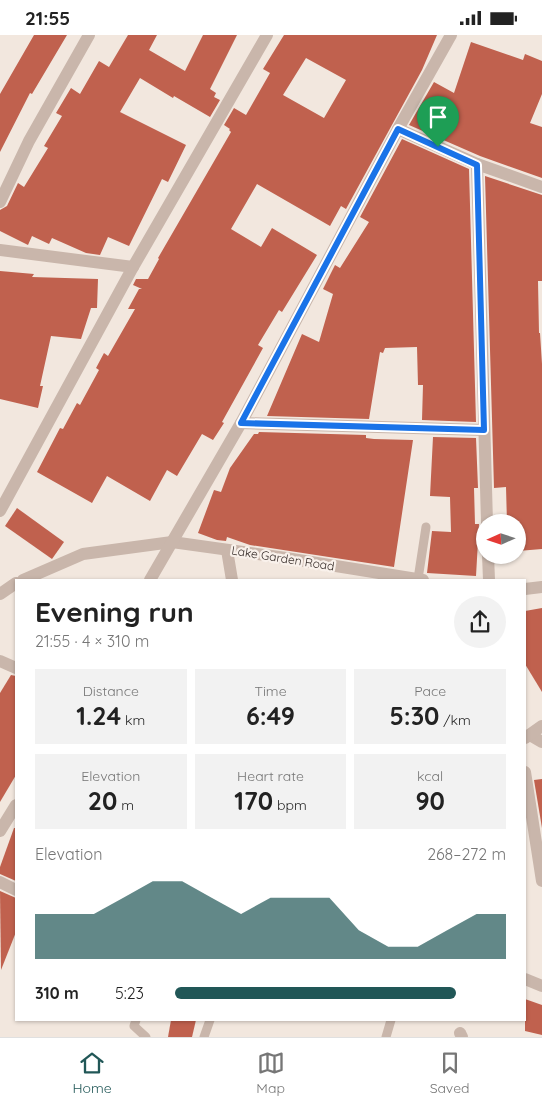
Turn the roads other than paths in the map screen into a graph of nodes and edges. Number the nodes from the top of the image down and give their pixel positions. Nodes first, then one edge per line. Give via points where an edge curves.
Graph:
1 (89, 35) edge
2 (267, 35) edge
3 (451, 35) edge
4 (398, 129) junction
5 (477, 165) junction
6 (542, 187) edge
7 (0, 202) edge
8 (0, 250) edge
9 (133, 267) junction
10 (241, 423) junction
11 (484, 430) junction
12 (0, 511) edge
13 (487, 514) edge
14 (426, 527) dead end
15 (172, 542) junction
16 (227, 550) junction
17 (488, 564) edge
18 (365, 576) edge
19 (25, 579) edge
20 (151, 579) edge
21 (232, 579) edge
22 (407, 579) edge
23 (421, 579) edge
24 (489, 579) edge
25 (15, 584) edge
26 (542, 587) edge
27 (526, 589) edge
28 (0, 594) edge
29 (0, 661) edge
30 (15, 668) edge
31 (542, 726) edge
32 (528, 737) edge
33 (542, 742) edge
34 (526, 777) edge
35 (15, 807) edge
36 (0, 831) edge
37 (542, 881) edge
38 (0, 882) edge
39 (15, 890) edge
40 (526, 979) edge
41 (542, 986) edge
42 (136, 1021) edge
43 (210, 1021) edge
44 (391, 1021) edge
45 (146, 1037) edge
46 (204, 1037) edge
47 (386, 1037) edge

1 - 7 street via 29,141
2 - 9 street
3 - 4 street
4 - 5 street
4 - 10 street
5 - 6 street
5 - 11 street
8 - 9 street
9 - 12 street
10 - 11 street
10 - 15 street
11 - 13 street
14 - 23 lane
15 - 16 street, Lake Garden Road
15 - 19 street, Lake Garden Road via 83,554
15 - 20 street
16 - 18 street, Lake Garden Road
16 - 21 street
17 - 24 street
18 - 22 street, Lake Garden Road
25 - 28 street
26 - 27 street
29 - 30 street
31 - 32 street
32 - 33 street
34 - 37 street
35 - 36 street
38 - 39 street
40 - 41 street
42 - 45 lane via 134,1026
43 - 46 lane
44 - 47 lane

